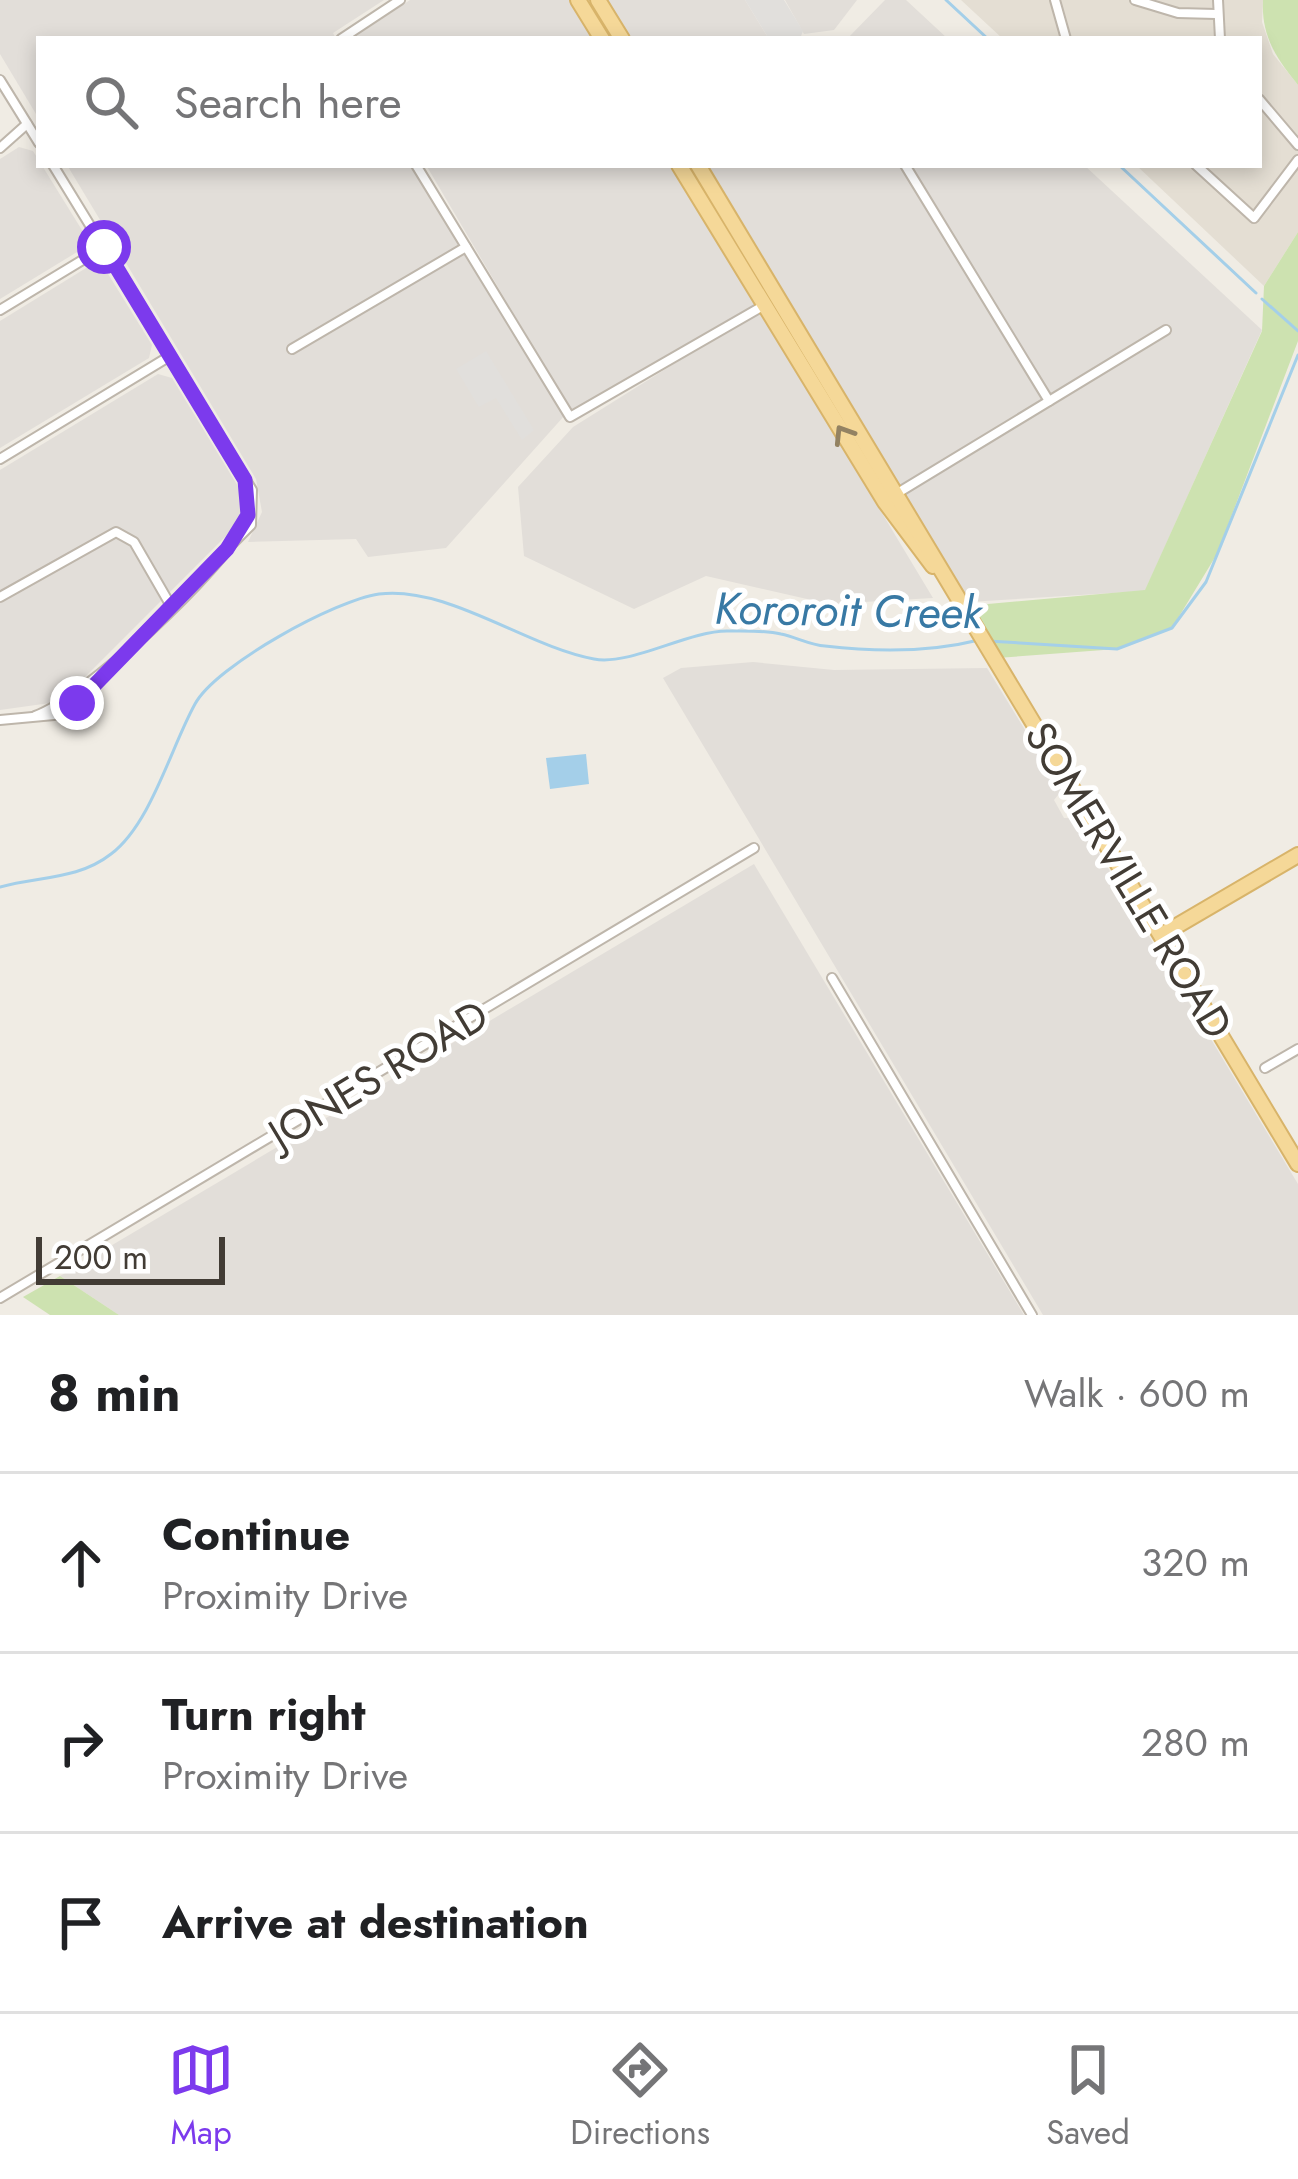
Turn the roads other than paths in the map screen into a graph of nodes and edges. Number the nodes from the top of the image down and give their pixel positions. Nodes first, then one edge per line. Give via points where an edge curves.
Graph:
1 (400, 0) edge
2 (578, 0) edge
3 (598, 0) edge
4 (1054, 0) edge
5 (1135, 0) edge
6 (1218, 0) edge
7 (1216, 14) junction
8 (346, 36) edge
9 (600, 36) edge
10 (620, 36) edge
11 (1065, 36) edge
12 (1220, 36) edge
13 (0, 80) edge
14 (1262, 103) edge
15 (27, 124) junction
16 (36, 139) edge
17 (1298, 145) edge
18 (4, 146) edge
19 (1298, 160) edge
20 (54, 168) edge
21 (418, 168) edge
22 (681, 168) edge
23 (700, 168) edge
24 (907, 168) edge
25 (1199, 168) edge
26 (104, 247) junction
27 (466, 247) junction
28 (778, 296) junction
29 (764, 305) junction
30 (0, 310) edge
31 (1166, 330) dead end
32 (292, 350) dead end
33 (170, 356) junction
34 (1049, 400) junction
35 (0, 459) edge
36 (891, 498) junction
37 (157, 579) junction
38 (180, 597) junction
39 (0, 598) edge
40 (171, 606) junction
41 (0, 720) edge
42 (754, 848) dead end
43 (1298, 855) edge
44 (1163, 934) junction
45 (832, 978) dead end
46 (1298, 1049) edge
47 (1265, 1068) dead end
48 (1298, 1164) edge
49 (0, 1298) edge
50 (1032, 1315) edge

1 - 8 street
2 - 9 main road
3 - 10 main road
4 - 11 street
5 - 7 street via 1178,14
6 - 7 street
7 - 12 street
13 - 15 street
14 - 17 street
15 - 16 street
15 - 18 street
16 - 18 street
19 - 25 street via 1254,218
20 - 26 street
21 - 27 street
22 - 29 main road, SOMERVILLE ROAD
23 - 28 main road, SOMERVILLE ROAD
24 - 34 street
26 - 30 street
26 - 33 street
27 - 29 street via 573,418
27 - 32 street
28 - 29 street
28 - 36 main road, SOMERVILLE ROAD
36 -> 29 main road, SOMERVILLE ROAD
31 - 34 street
33 - 35 street
33 - 38 street via 245,480 248,515
34 - 36 street
36 - 44 main road, SOMERVILLE ROAD via 960,597
37 - 38 street
37 - 39 street via 134,542 116,532
37 - 40 street
38 - 40 street
40 - 41 street via 91,685 35,716
42 - 49 street, JONES ROAD
43 - 44 main road
44 - 48 main road, SOMERVILLE ROAD
45 - 50 street
46 - 47 street

